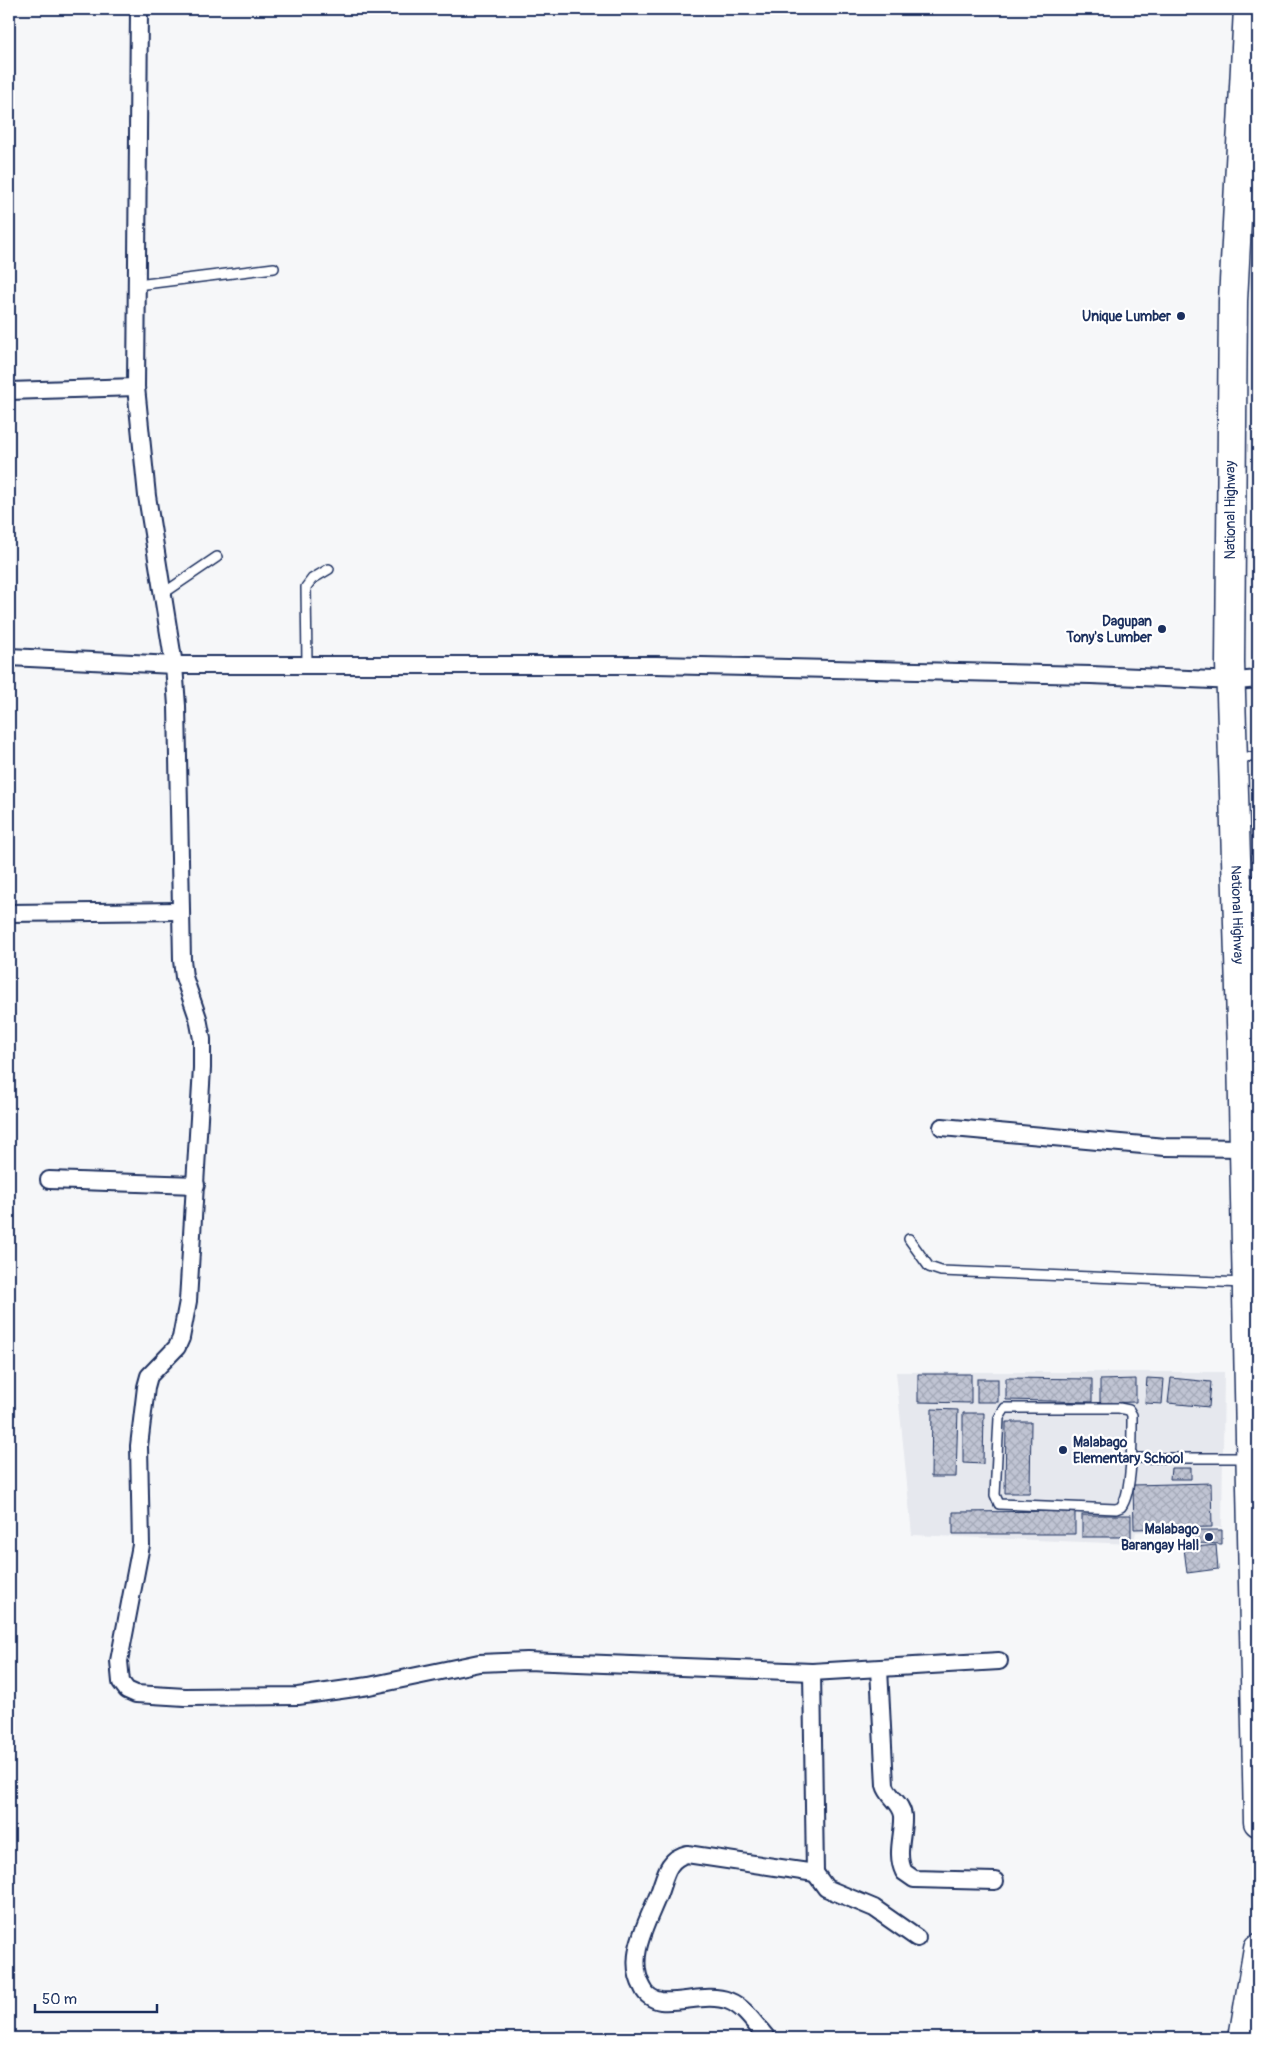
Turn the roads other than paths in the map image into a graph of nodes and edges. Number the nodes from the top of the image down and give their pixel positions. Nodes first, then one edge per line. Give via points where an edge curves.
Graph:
1 (139, 9) edge
2 (1248, 9) edge
3 (274, 268) dead end
4 (137, 285) junction
5 (136, 387) junction
6 (9, 391) edge
7 (217, 557) dead end
8 (329, 568) dead end
9 (161, 595) junction
10 (9, 657) edge
11 (307, 664) junction
12 (174, 665) junction
13 (1258, 679) edge
14 (1231, 680) junction
15 (1246, 757) edge
16 (1248, 885) edge
17 (180, 911) junction
18 (9, 913) edge
19 (942, 1127) dead end
20 (1249, 1159) edge
21 (49, 1180) dead end
22 (196, 1185) junction
23 (909, 1239) dead end
24 (1247, 1283) junction
25 (1131, 1458) junction
26 (1250, 1458) junction
27 (999, 1661) dead end
28 (879, 1669) junction
29 (812, 1672) junction
30 (1258, 1775) edge
31 (1258, 1822) edge
32 (815, 1873) junction
33 (995, 1881) dead end
34 (917, 1938) dead end
35 (1258, 1948) edge
36 (1250, 2030) edge
37 (767, 2038) edge

1 - 4 street
2 - 14 highway, National Highway via 1232,350
3 - 4 lane
4 - 5 street
5 - 6 street
5 - 9 street
7 - 9 lane
8 - 11 lane via 306,587
9 - 12 street
10 - 12 street
11 - 12 street
11 - 14 street via 656,665
12 - 17 street
13 - 14 street
14 - 15 highway, National Highway
15 - 16 highway, National Highway
16 - 20 highway, National Highway
17 - 18 street
17 - 22 street via 184,977 202,1039
19 - 20 street via 1165,1147
20 - 24 highway, National Highway
21 - 22 street
22 - 29 street via 185,1326 176,1347 149,1376 146,1388 139,1446 141,1545 119,1661 121,1682 127,1690 136,1694 186,1697 298,1696 368,1686 480,1662
23 - 24 lane via 929,1267 941,1271
24 - 26 highway, National Highway
25 - 25 lane via 1132,1415 1125,1409 1006,1408 999,1418 997,1500 1002,1505 1116,1509 1121,1507 1125,1498
25 - 26 lane
26 - 30 highway, National Highway
27 - 28 street
28 - 29 street
28 - 33 street via 886,1785 903,1814 900,1858 904,1872 914,1879
29 - 32 street
30 - 31 highway, National Highway
32 - 34 street via 826,1888 874,1908
32 - 37 street via 687,1854 678,1856 668,1867 643,1931 636,1965 637,1977 649,1996 660,2001 729,2001 739,2006
35 - 36 highway

